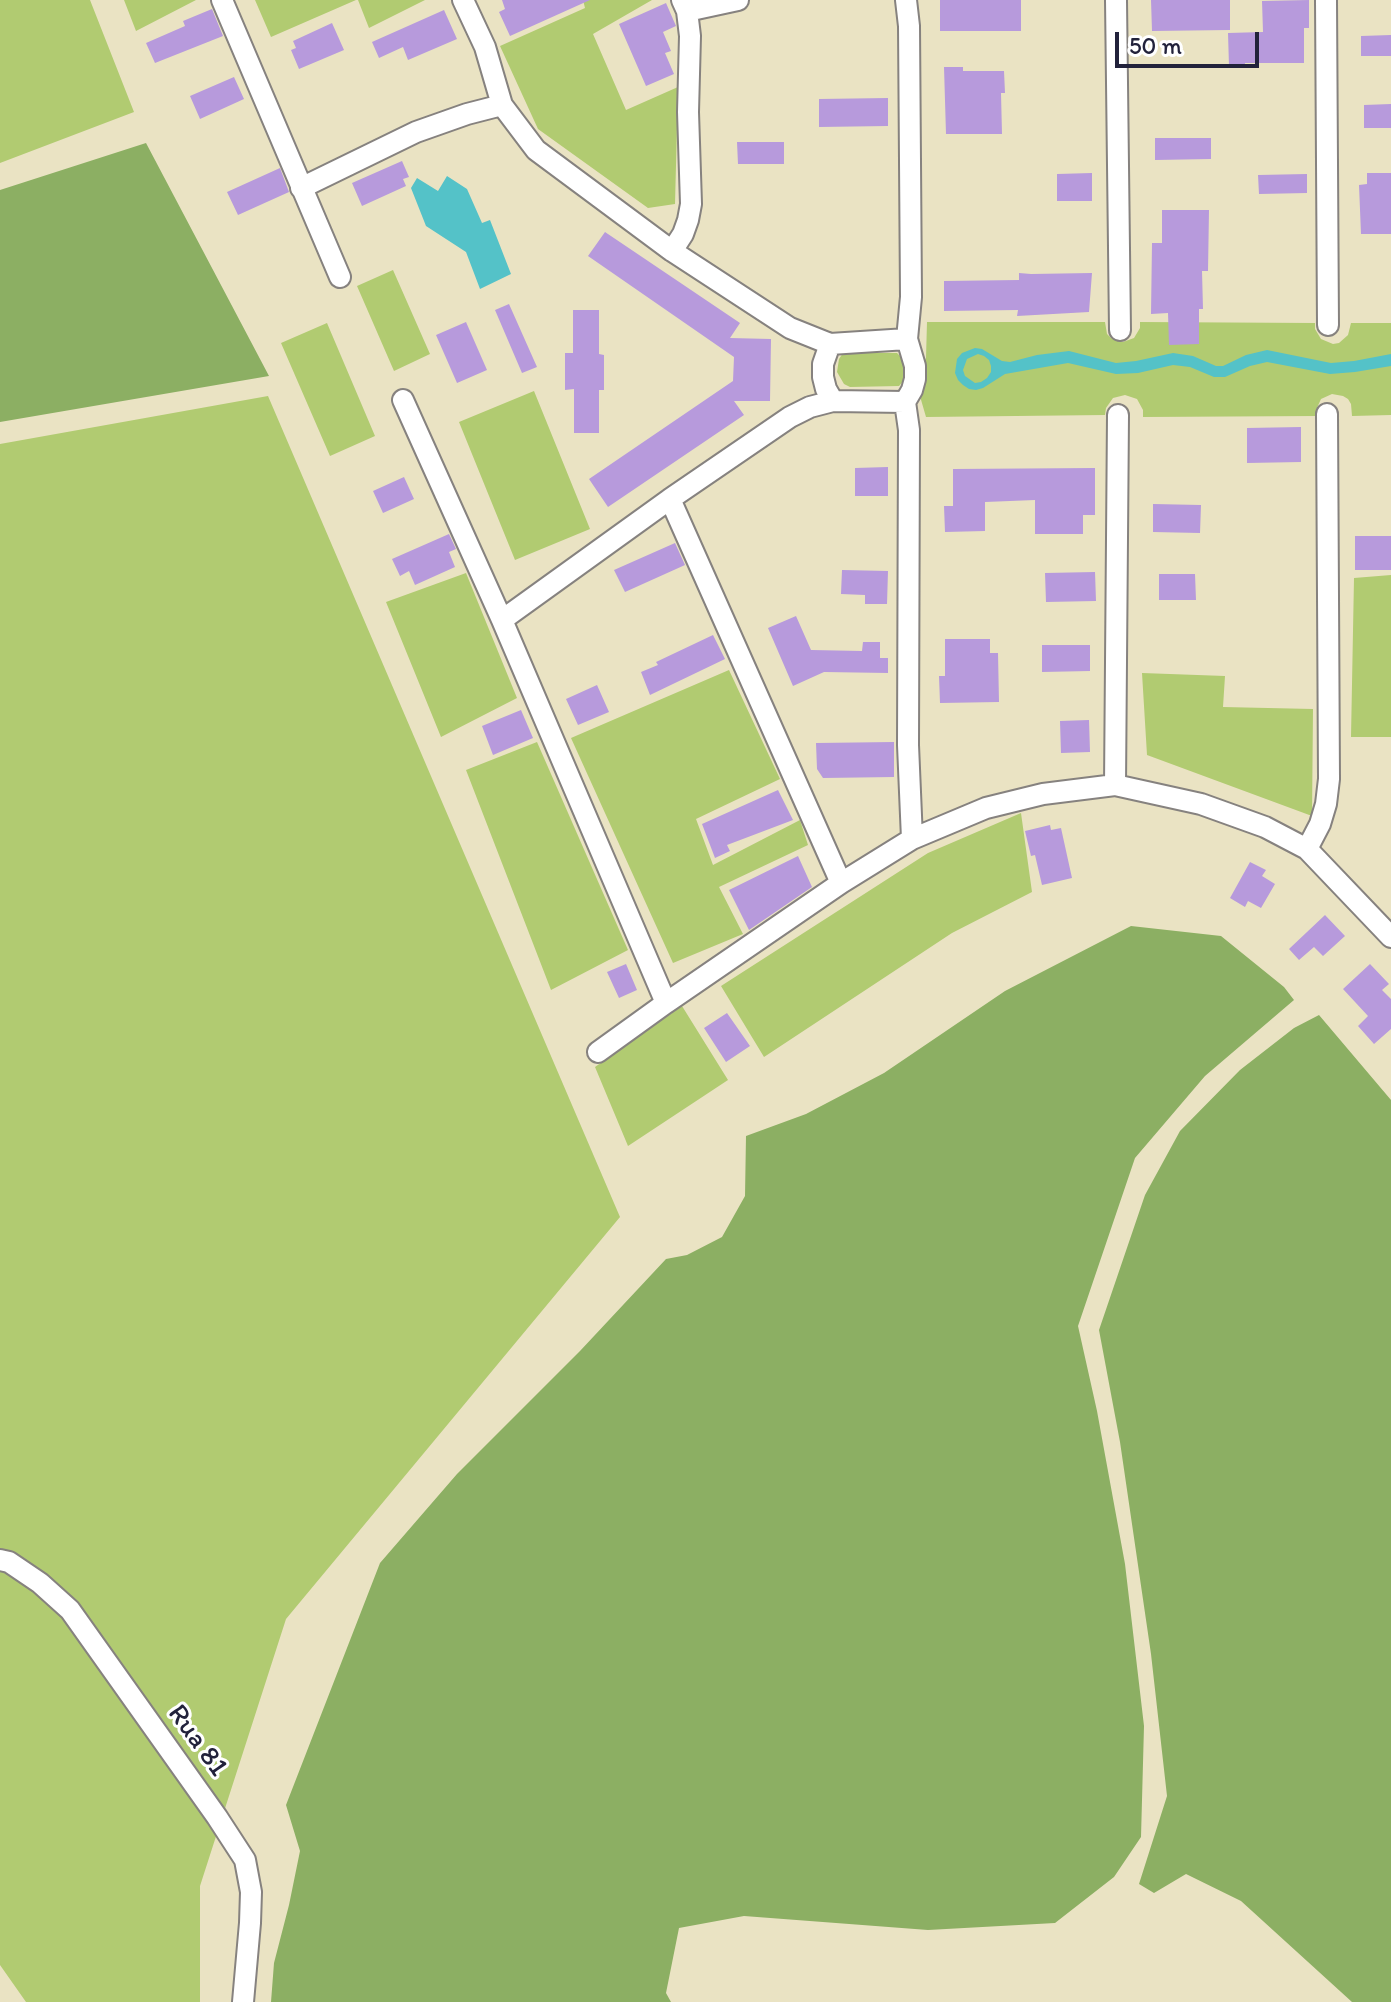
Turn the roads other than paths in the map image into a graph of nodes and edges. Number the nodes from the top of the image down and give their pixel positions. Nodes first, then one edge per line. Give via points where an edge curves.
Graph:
1 (222, 0) edge
2 (463, 0) edge
3 (738, 0) edge
4 (906, 0) edge
5 (1116, 0) edge
6 (1326, 0) edge
7 (684, 5) edge
8 (502, 105) junction
9 (301, 188) junction
10 (672, 251) junction
11 (340, 277) dead end
12 (1328, 325) dead end
13 (1120, 330) dead end
14 (907, 339) junction
15 (830, 344) junction
16 (403, 400) dead end
17 (833, 401) junction
18 (905, 402) junction
19 (1327, 414) dead end
20 (1118, 415) dead end
21 (670, 499) junction
22 (502, 620) junction
23 (1115, 785) junction
24 (912, 839) junction
25 (1307, 849) junction
26 (841, 883) junction
27 (1391, 937) edge
28 (666, 1003) junction
29 (598, 1052) dead end
30 (0, 1560) edge
31 (243, 2002) edge

1 - 9 street
2 - 8 street via 485,47
3 - 7 street
4 - 14 street via 911,297
5 - 13 street
6 - 12 street
7 - 10 street via 690,36 691,204
8 - 9 street via 416,132
8 - 10 street via 536,150
9 - 11 street
10 - 15 street via 790,328
14 - 15 street
14 - 18 street via 915,379
15 - 17 street via 823,377
16 - 22 street
17 - 18 street
17 - 21 street via 790,417
18 - 24 street
19 - 25 street via 1329,779 1323,814
20 - 23 street
21 - 22 street
21 - 26 street
22 - 28 street
23 - 24 street via 986,808
23 - 25 street via 1201,804
24 - 26 street
25 - 27 street
26 - 28 street
28 - 29 street
30 - 31 street, Rua 81 via 40,1583 70,1610 245,1860 251,1892

